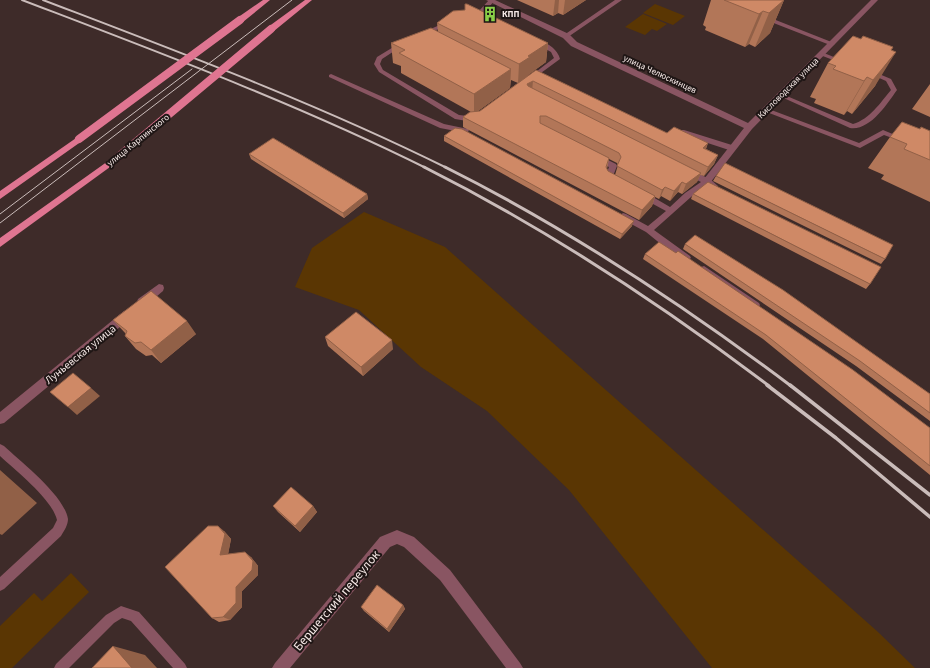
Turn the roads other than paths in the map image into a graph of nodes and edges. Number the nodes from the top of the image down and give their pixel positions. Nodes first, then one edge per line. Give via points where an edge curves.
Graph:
1 (267, 0) edge
2 (309, 0) edge
3 (490, 0) edge
4 (619, 0) edge
5 (875, 0) edge
6 (479, 14) junction
7 (756, 14) edge
8 (485, 17) edge
9 (466, 20) edge
10 (454, 22) edge
11 (566, 36) junction
12 (411, 39) edge
13 (424, 40) edge
14 (532, 40) edge
15 (832, 44) junction
16 (822, 54) junction
17 (853, 66) edge
18 (860, 68) edge
19 (331, 76) dead end
20 (524, 84) edge
21 (780, 95) junction
22 (766, 110) junction
23 (480, 115) edge
24 (749, 127) junction
25 (678, 130) edge
26 (472, 134) edge
27 (910, 143) edge
28 (732, 148) junction
29 (588, 153) edge
30 (680, 168) edge
31 (707, 181) junction
32 (623, 184) edge
33 (722, 190) edge
34 (637, 192) edge
35 (0, 196) edge
36 (615, 211) edge
37 (671, 211) junction
38 (649, 230) junction
39 (0, 243) edge
40 (159, 288) dead end
41 (762, 309) edge
42 (0, 419) edge
43 (0, 449) edge
44 (0, 585) edge
45 (60, 668) edge
46 (181, 668) edge
47 (280, 668) edge
48 (515, 668) edge

1 - 35 main road, bridge
2 - 39 main road, улица Карпинского, bridge via 118,157
3 - 6 lane
3 - 11 street, улица Челюскинцев
4 - 11 lane
5 - 15 street, Кисловодская улица
6 - 8 lane
6 - 9 lane
7 - 15 lane
10 - 13 lane via 417,36
11 - 24 street, улица Челюскинцев via 574,44
12 - 23 lane via 379,58 377,64 381,71 457,116 472,118
14 - 20 lane via 555,52 557,59
15 - 16 street, Кисловодская улица
16 - 17 lane
16 - 21 street, Кисловодская улица
18 - 21 lane via 889,80 894,90 876,113 860,124 852,126
19 - 26 lane via 442,126
21 - 22 street, Кисловодская улица
22 - 24 street, Кисловодская улица
22 - 27 lane via 860,146 883,132
24 - 28 street, Кисловодская улица
25 - 28 lane
28 - 31 street, Кисловодская улица
29 - 32 lane via 613,166 609,176
30 - 31 lane
31 - 33 lane
31 - 37 lane
34 - 37 lane
36 - 38 lane
37 - 38 lane
38 - 41 lane
40 - 42 street, Луньевская улица
43 - 44 lane via 49,496 62,518 62,526
45 - 46 lane via 110,619 122,612 135,616
47 - 48 street, Бершетский переулок via 385,542 396,537 409,542 446,575

